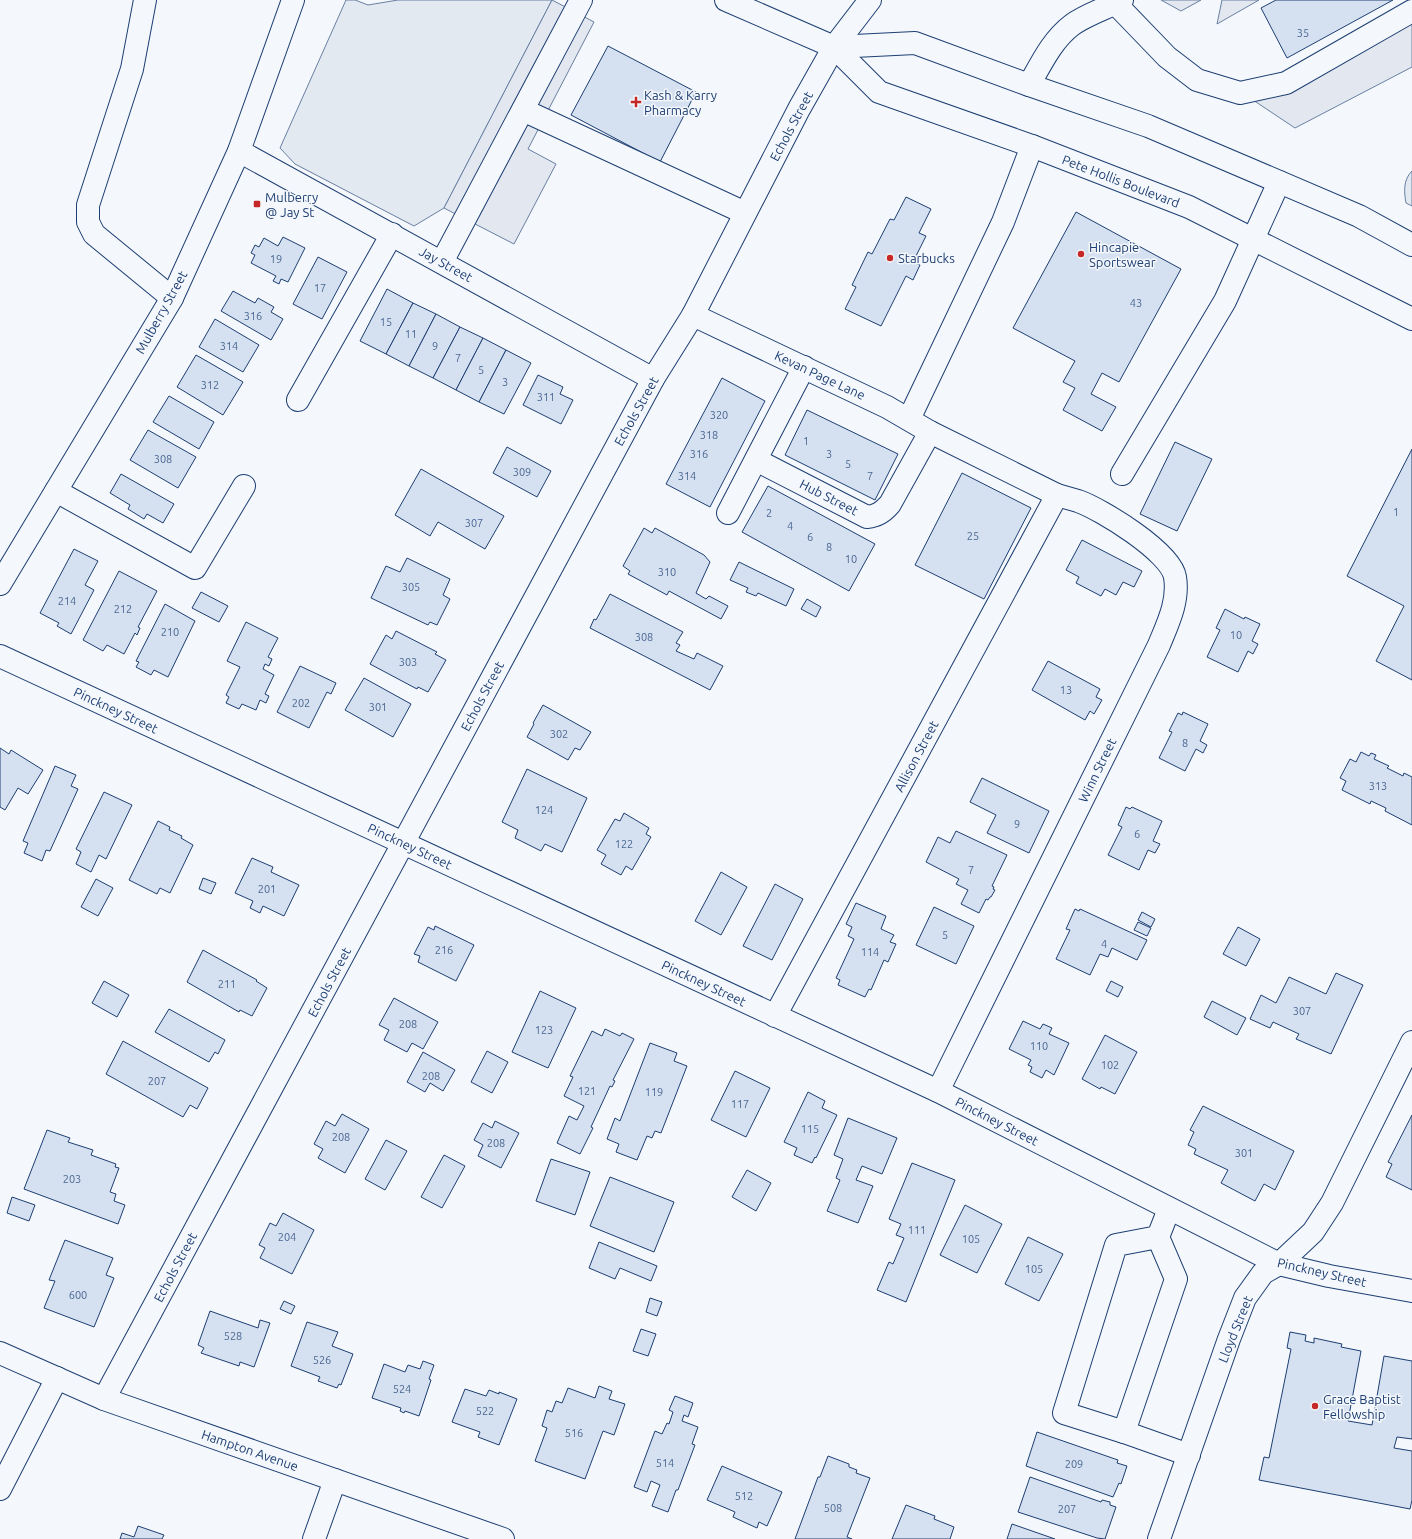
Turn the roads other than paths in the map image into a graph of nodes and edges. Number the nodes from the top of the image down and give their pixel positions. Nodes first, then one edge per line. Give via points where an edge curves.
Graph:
1 (145, 0) edge
2 (293, 0) edge
3 (581, 0) edge
4 (726, 0) edge
5 (870, 0) edge
6 (1119, 2) edge
7 (1412, 11) edge
8 (834, 47) junction
9 (1029, 86) junction
10 (523, 110) junction
11 (1032, 146) junction
12 (239, 150) junction
13 (1279, 182) junction
14 (745, 213) junction
15 (392, 234) junction
16 (1254, 240) junction
17 (1412, 245) edge
18 (442, 262) junction
19 (172, 298) junction
20 (693, 315) junction
21 (1412, 319) edge
22 (804, 367) junction
23 (653, 379) junction
24 (298, 400) dead end
25 (909, 419) junction
26 (938, 435) junction
27 (756, 460) junction
28 (1122, 474) dead end
29 (244, 486) dead end
30 (56, 491) junction
31 (1057, 495) junction
32 (728, 513) dead end
33 (0, 584) edge
34 (0, 656) edge
35 (404, 843) junction
36 (775, 1016) junction
37 (1412, 1042) edge
38 (938, 1091) junction
39 (1169, 1209) junction
40 (1158, 1237) junction
41 (1279, 1264) junction
42 (1412, 1291) edge
43 (0, 1353) edge
44 (57, 1378) junction
45 (104, 1399) junction
46 (1124, 1432) junction
47 (1189, 1455) junction
48 (335, 1480) junction
49 (0, 1489) edge
50 (314, 1539) edge
51 (504, 1539) edge
52 (1159, 1539) edge

1 - 19 street via 132,69 88,205 88,222 94,234
2 - 12 street, Mulberry Street
3 - 10 street
4 - 8 street, Pete Hollis Boulevard
5 - 8 street, Echols Street
6 - 7 street via 1167,57 1196,80 1240,92 1286,83
6 - 9 street via 1073,24 1059,36 1044,57
8 - 9 street, Pete Hollis Boulevard via 915,43
8 - 11 street, Pete Hollis Boulevard via 879,92
8 - 14 street, Echols Street
9 - 13 street, Pete Hollis Boulevard via 1148,126
10 - 14 street
10 - 18 street
11 - 16 street, Pete Hollis Boulevard via 1189,207
11 - 25 street via 1003,222
12 - 15 street, Jay Street
12 - 19 street, Mulberry Street
13 - 16 street
13 - 17 street, Pete Hollis Boulevard via 1359,216
14 - 20 street, Echols Street
15 - 18 street, Jay Street
15 - 24 street
16 - 21 street, Pete Hollis Boulevard
16 - 28 street via 1225,301
18 - 23 street, Jay Street
19 - 30 street, Mulberry Street
20 - 22 street, Kevan Page Lane
20 - 23 street, Echols Street
22 - 25 street, Kevan Page Lane
22 - 27 street
23 - 35 street, Echols Street
25 - 26 street, Kevan Page Lane
26 - 27 street, Hub Street via 890,504 875,516 867,517
26 - 31 street, Winn Street
27 - 32 street
29 - 30 street via 195,568
30 - 33 street, Mulberry Street
31 - 36 street, Allison Street
31 - 38 street, Winn Street via 1078,501 1107,515 1152,546 1175,576 1175,605 1160,645
34 - 35 street, Pinckney Street
35 - 36 street, Pinckney Street
35 - 45 street, Echols Street
36 - 38 street, Pinckney Street
37 - 41 street, Lloyd Street via 1332,1203 1313,1232
38 - 39 street, Pinckney Street
39 - 40 street
39 - 41 street, Pinckney Street
40 - 46 street via 1176,1278
40 - 46 street via 1116,1245 1064,1414
41 - 42 street, Pinckney Street
41 - 47 street, Lloyd Street via 1263,1273 1245,1298
43 - 44 street, Hampton Avenue
44 - 45 street, Hampton Avenue
44 - 49 street
45 - 48 street, Hampton Avenue
46 - 47 street
47 - 52 street, Lloyd Street
48 - 50 street
48 - 51 street, Hampton Avenue

